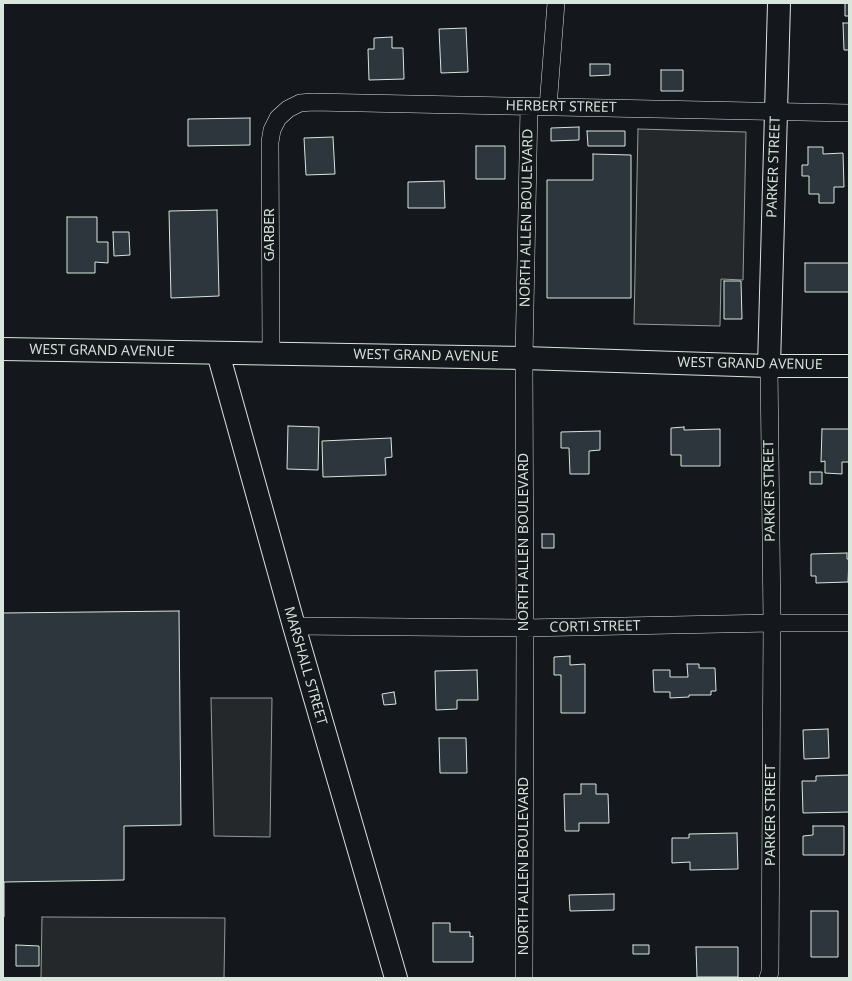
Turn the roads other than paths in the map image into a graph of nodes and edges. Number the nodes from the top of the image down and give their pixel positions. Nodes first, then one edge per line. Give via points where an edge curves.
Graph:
1 (556, 3) edge
2 (779, 3) edge
3 (529, 106) junction
4 (548, 107) junction
5 (776, 111) junction
6 (849, 113) edge
7 (278, 118) joint
8 (3, 349) edge
9 (218, 353) junction
10 (271, 354) junction
11 (524, 358) junction
12 (768, 366) junction
13 (849, 366) edge
14 (772, 623) junction
15 (849, 623) edge
16 (294, 626) junction
17 (525, 628) junction
18 (396, 978) edge
19 (524, 978) edge
20 (768, 978) edge

1 - 4 street
2 - 5 main road, PARKER STREET
3 - 4 street, HERBERT STREET
3 - 7 street, HERBERT STREET via 313,102 300,103
3 - 11 street, NORTH ALLEN BOULEVARD
4 - 5 street, HERBERT STREET
5 - 6 street, HERBERT STREET
5 - 12 main road, PARKER STREET
7 - 10 street, GARBER via 270,142
8 - 9 main road, WEST GRAND AVENUE
9 - 10 main road, WEST GRAND AVENUE
9 - 16 main road, MARSHALL STREET
10 - 11 main road, WEST GRAND AVENUE
11 - 12 main road, WEST GRAND AVENUE
11 - 17 street, NORTH ALLEN BOULEVARD
12 - 13 main road, WEST GRAND AVENUE
12 - 14 street, PARKER STREET
14 - 15 street, CORTI STREET
14 - 17 street, CORTI STREET
14 - 20 street, PARKER STREET
16 - 17 street, CORTI STREET
16 - 18 main road, MARSHALL STREET
17 - 19 street, NORTH ALLEN BOULEVARD

